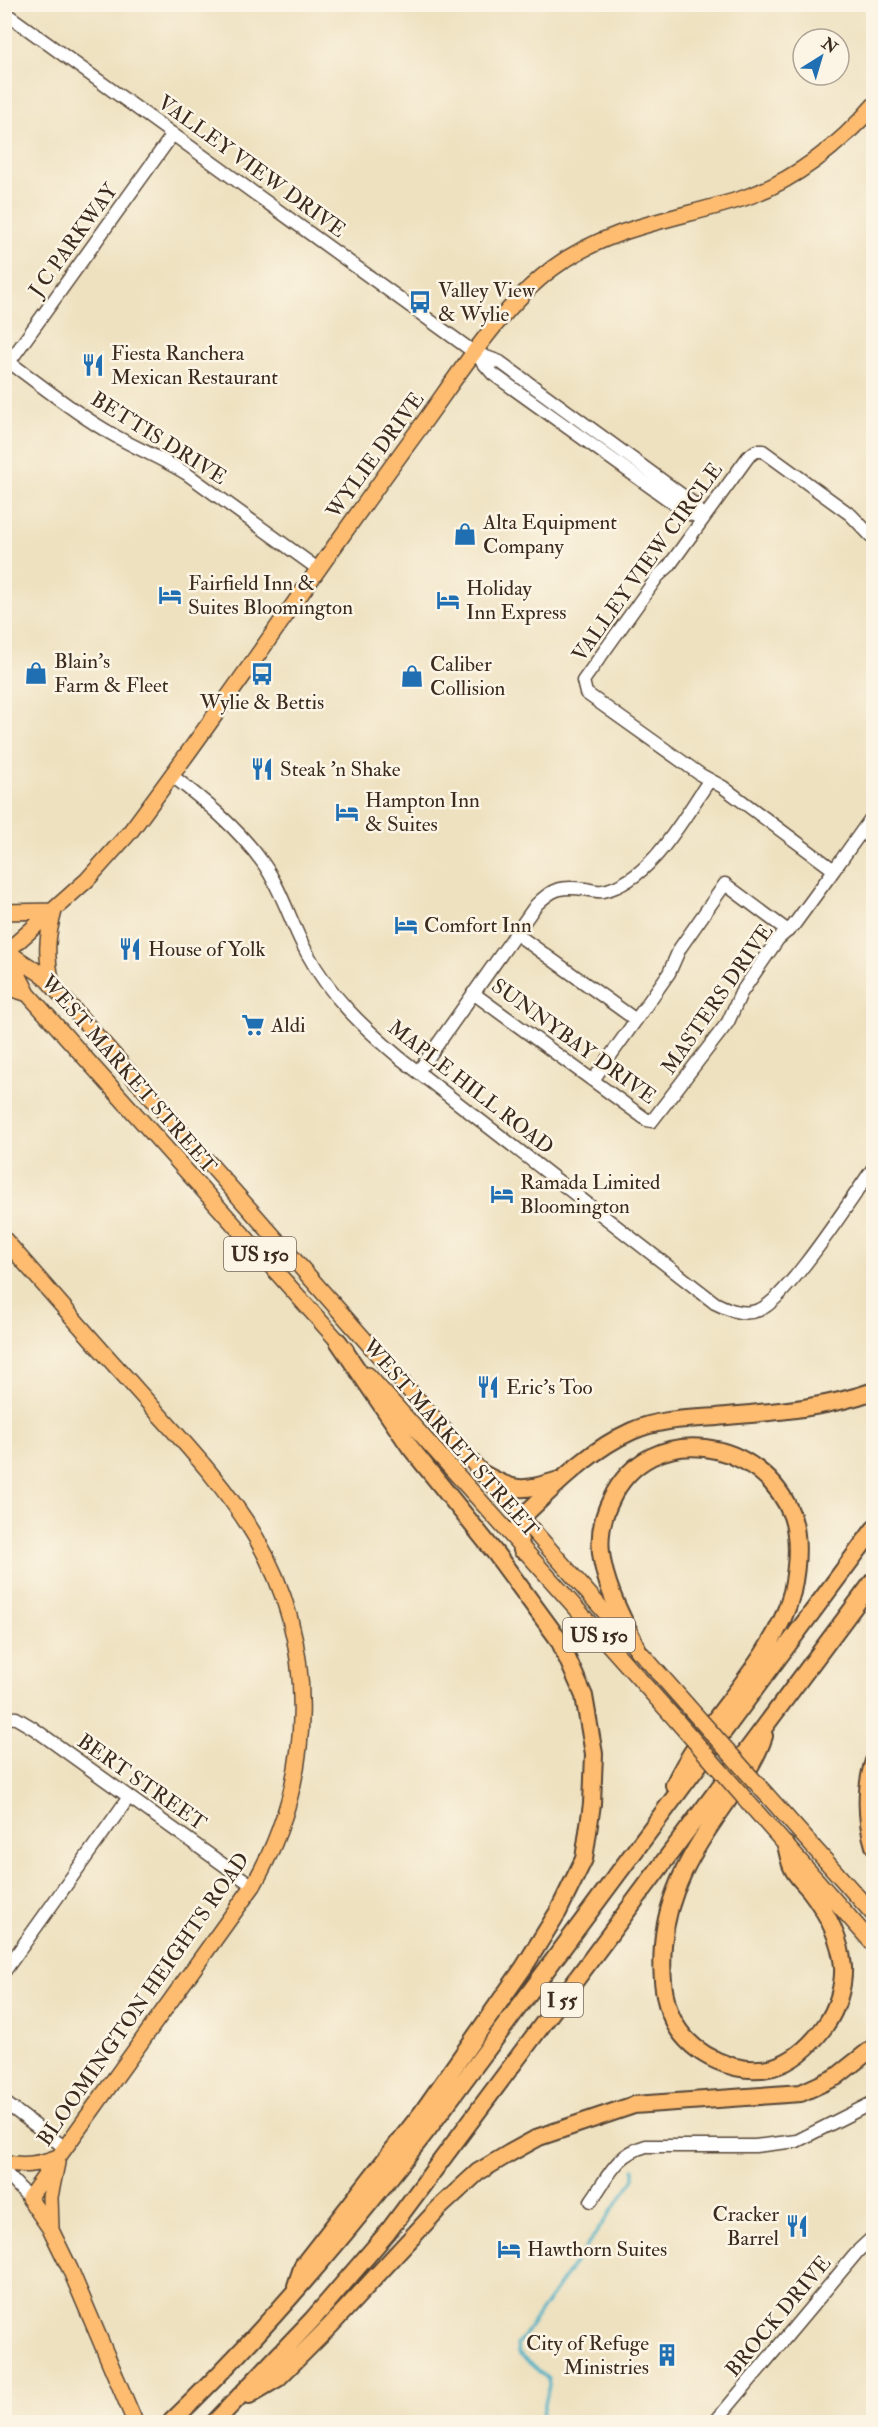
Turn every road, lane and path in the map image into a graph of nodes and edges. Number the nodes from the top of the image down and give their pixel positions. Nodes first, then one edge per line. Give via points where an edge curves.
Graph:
1 (4, 12) edge
2 (873, 105) edge
3 (173, 134) junction
4 (476, 353) junction
5 (7, 365) edge
6 (704, 518) junction
7 (873, 540) edge
8 (318, 569) junction
9 (171, 775) junction
10 (710, 781) junction
11 (873, 814) edge
12 (834, 870) junction
13 (54, 911) junction
14 (4, 912) edge
15 (788, 931) junction
16 (515, 933) junction
17 (6, 951) edge
18 (52, 985) junction
19 (4, 986) edge
20 (473, 993) junction
21 (28, 994) junction
22 (636, 1020) junction
23 (418, 1072) junction
24 (593, 1080) junction
25 (652, 1121) joint
26 (873, 1167) edge
27 (4, 1239) edge
28 (338, 1341) junction
29 (873, 1391) edge
30 (480, 1472) junction
31 (566, 1478) junction
32 (521, 1518) junction
33 (873, 1529) edge
34 (522, 1550) junction
35 (873, 1580) edge
36 (638, 1650) junction
37 (5, 1717) edge
38 (768, 1722) junction
39 (873, 1761) edge
40 (129, 1797) junction
41 (662, 1813) junction
42 (786, 1845) junction
43 (873, 1846) edge
44 (253, 1886) junction
45 (873, 1916) edge
46 (873, 1945) edge
47 (4, 1972) edge
48 (873, 2047) edge
49 (4, 2102) edge
50 (873, 2102) edge
51 (61, 2152) junction
52 (4, 2162) edge
53 (4, 2171) edge
54 (29, 2198) junction
55 (591, 2201) dead end
56 (51, 2230) junction
57 (873, 2236) edge
58 (292, 2295) junction
59 (233, 2404) junction
60 (135, 2422) edge
61 (171, 2422) edge
62 (215, 2422) edge
63 (715, 2422) edge

1 - 3 street, VALLEY VIEW DRIVE
2 - 4 main road, WYLIE DRIVE via 825,152 768,188 621,231 554,267 509,309
3 - 4 street, VALLEY VIEW DRIVE
3 - 5 street, J C PARKWAY
4 - 6 street, VALLEY VIEW DRIVE via 502,381 687,513
4 - 8 main road, WYLIE DRIVE
5 - 8 street, BETTIS DRIVE via 118,438 166,460
6 - 7 street, VALLEY VIEW CIRCLE via 756,451 763,452 851,515
6 - 10 street, VALLEY VIEW CIRCLE via 583,681 586,693
8 - 9 main road, WYLIE DRIVE
9 - 13 main road, WYLIE DRIVE via 118,847
9 - 23 street, MAPLE HILL ROAD via 237,831 264,865 316,969 340,1002
10 - 12 street, VALLEY VIEW CIRCLE
10 - 16 street via 650,864 626,883 601,892 566,886 548,893
11 - 12 street
12 - 15 street, MASTERS DRIVE
13 - 14 main road
13 - 17 main road, WYLIE DRIVE
13 - 18 main road via 46,945
15 - 22 street via 725,884
15 - 25 street, MASTERS DRIVE via 778,939 741,993 728,1022
16 - 20 street
16 - 22 street
17 - 18 main road, WEST MARKET STREET / US 150
17 - 21 main road, WEST MARKET STREET / US 150
18 - 30 main road, WEST MARKET STREET / US 150
19 - 21 main road
20 - 23 street
20 - 24 street, SUNNYBAY DRIVE
21 - 28 main road, WEST MARKET STREET / US 150
22 - 24 street
23 - 26 street, MAPLE HILL ROAD via 693,1287 735,1312 758,1311 780,1296
24 - 25 street, SUNNYBAY DRIVE
27 - 44 main road, BLOOMINGTON HEIGHTS ROAD via 191,1451 236,1508 264,1552 288,1612 300,1672 300,1747 283,1822
28 - 34 main road, WEST MARKET STREET / US 150
28 - 58 highway via 410,1447 559,1640 584,1696 594,1754 592,1804 584,1858 558,1912 421,2114 303,2265
29 - 31 highway via 806,1408 679,1419 646,1426 597,1451
30 - 31 highway via 515,1489
30 - 32 main road, WEST MARKET STREET / US 150
31 - 32 highway
32 - 34 highway via 518,1533
32 - 36 main road, WEST MARKET STREET / US 150
33 - 41 highway, I 55
34 - 42 main road, WEST MARKET STREET / US 150, bridge
35 - 38 highway, I 55
36 - 41 highway via 609,1588 601,1551 602,1528 616,1490 643,1462 691,1446 727,1452 759,1469 775,1485 792,1518 798,1553 791,1593 770,1642 685,1761
36 - 45 main road, WEST MARKET STREET / US 150, bridge
37 - 40 street, BERT STREET via 16,1718 33,1728
38 - 42 highway via 756,1759 684,1868 674,1892 663,1944 663,1989 675,2024 705,2056 744,2068 772,2067 797,2055 815,2040 839,2000 843,1969 838,1941 822,1910 792,1869
38 - 59 highway, I 55 via 387,2233
39 - 43 highway via 868,1818
40 - 44 street, BERT STREET
40 - 47 street
41 - 58 highway, I 55 via 428,2129
42 - 46 main road, WEST MARKET STREET / US 150
44 - 51 main road, BLOOMINGTON HEIGHTS ROAD
48 - 59 highway via 836,2077 801,2093 634,2105 539,2137 510,2153 478,2172 439,2208 278,2378
49 - 51 street
50 - 55 street via 797,2141 754,2146 646,2146 633,2150 621,2157
51 - 52 main road via 42,2163
51 - 54 main road, BLOOMINGTON HEIGHTS ROAD
51 - 56 main road via 50,2198
53 - 54 street
54 - 56 main road
56 - 60 main road
57 - 63 street, BROCK DRIVE
58 - 61 highway, I 55
59 - 62 highway, I 55

